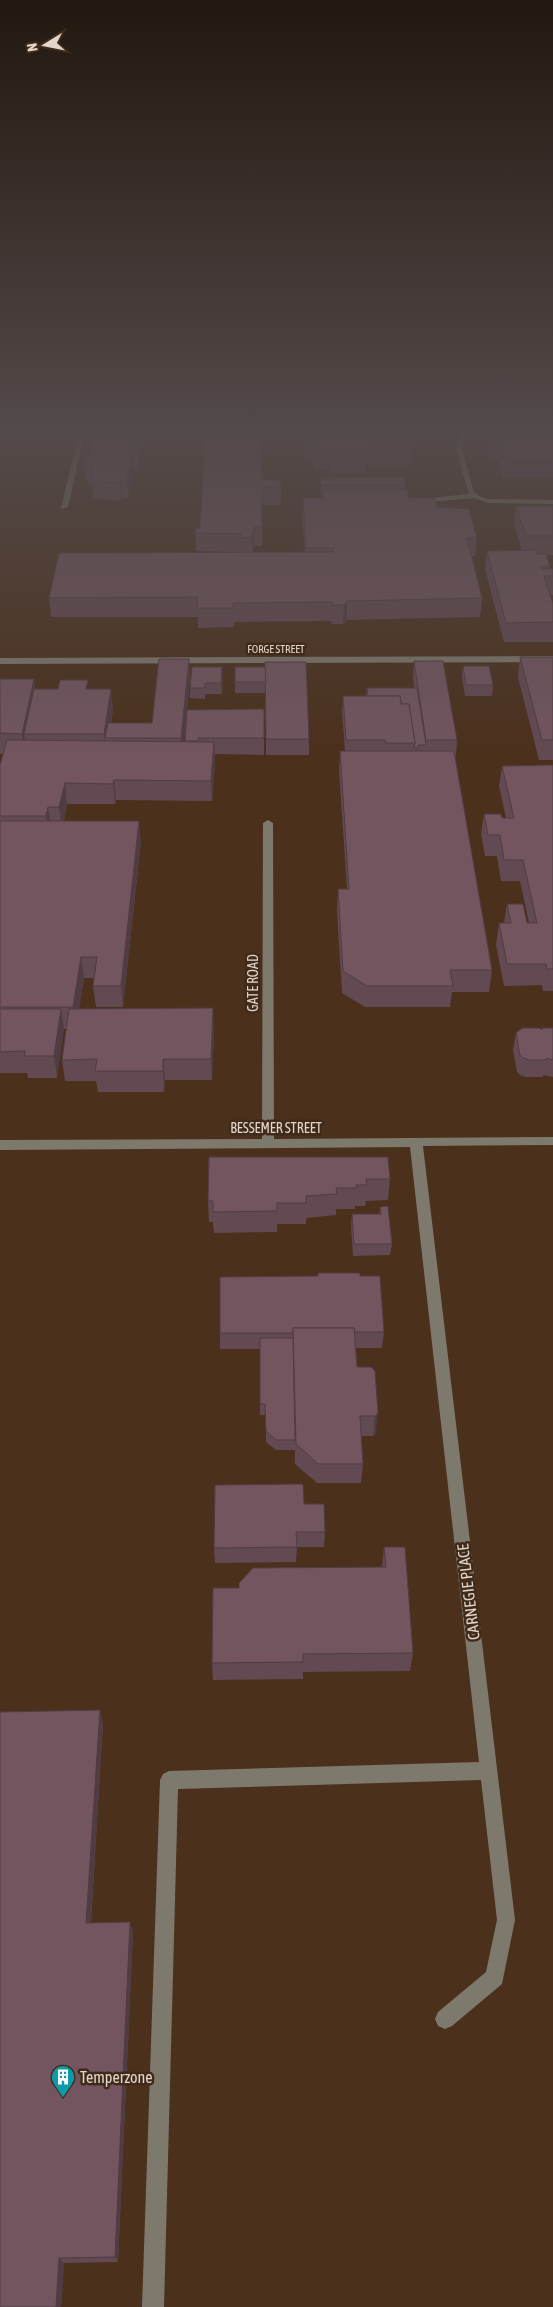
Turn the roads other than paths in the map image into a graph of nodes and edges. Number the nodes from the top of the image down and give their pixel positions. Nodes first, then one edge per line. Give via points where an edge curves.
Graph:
1 (553, 659) edge
2 (0, 661) edge
3 (268, 823) dead end
4 (553, 1141) edge
5 (416, 1142) junction
6 (268, 1143) junction
7 (0, 1145) edge
8 (489, 1771) junction
9 (445, 2019) dead end
10 (153, 2307) edge

1 - 2 street, FORGE STREET
3 - 6 street, GATE ROAD
4 - 5 street, BESSEMER STREET
5 - 6 street, BESSEMER STREET
5 - 8 street, CARNEGIE PLACE
6 - 7 street, BESSEMER STREET
8 - 9 street, CARNEGIE PLACE via 506,1920 496,1977
8 - 10 street via 169,1780

